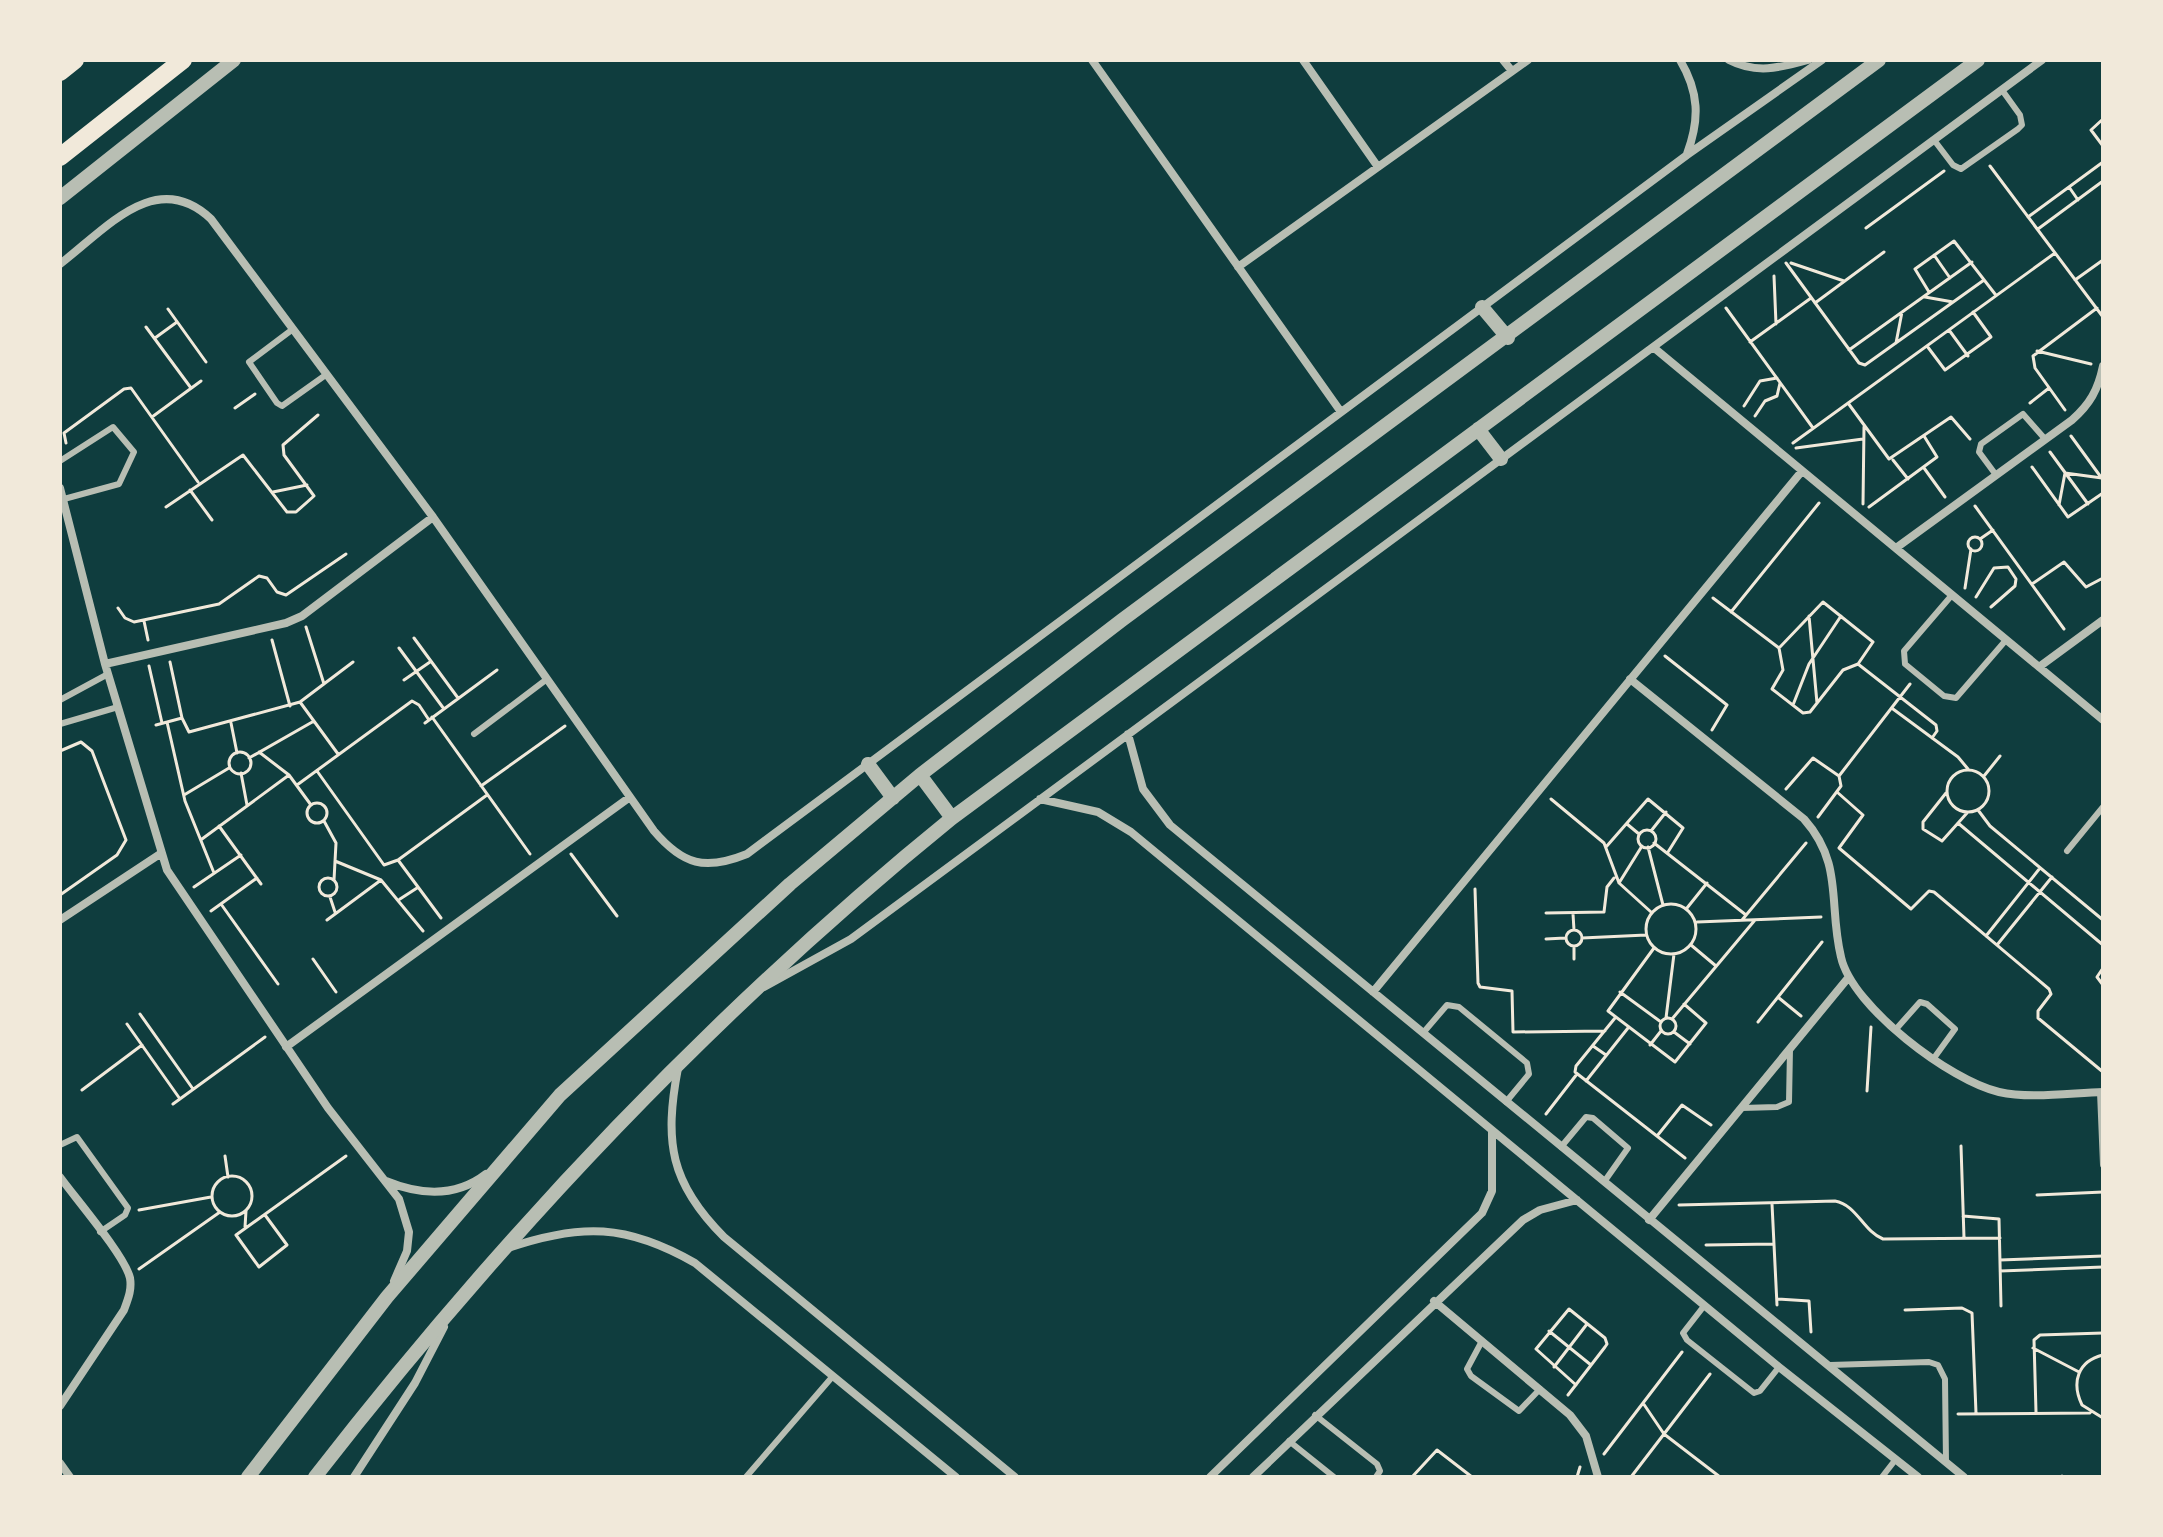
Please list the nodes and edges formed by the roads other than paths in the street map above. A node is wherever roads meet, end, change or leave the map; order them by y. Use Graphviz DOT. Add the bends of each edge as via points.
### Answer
graph roads {
  1 [pos="75,60"];
  2 [pos="183,60"];
  3 [pos="234,60"];
  4 [pos="1092,60"];
  5 [pos="1303,60"];
  6 [pos="1503,60"];
  7 [pos="1528,60"];
  8 [pos="1680,60"];
  9 [pos="1729,60"];
  10 [pos="1808,60"];
  11 [pos="1822,60"];
  12 [pos="1879,60"];
  13 [pos="1978,60"];
  14 [pos="2042,60"];
  15 [pos="1512,71"];
  16 [pos="60,72"];
  17 [pos="2002,90"];
  18 [pos="1934,140"];
  19 [pos="1687,155"];
  20 [pos="60,157"];
  21 [pos="1378,167"];
  22 [pos="60,198"];
  23 [pos="60,264"];
  24 [pos="1238,267"];
  25 [pos="1482,307"];
  26 [pos="293,329"];
  27 [pos="1508,338"];
  28 [pos="1653,347"];
  29 [pos="2103,367"];
  30 [pos="327,374"];
  31 [pos="1341,412"];
  32 [pos="1478,429"];
  33 [pos="2044,440"];
  34 [pos="1501,459"];
  35 [pos="60,461"];
  36 [pos="1802,471"];
  37 [pos="1996,475"];
  38 [pos="60,488"];
  39 [pos="64,499"];
  40 [pos="433,517"];
  41 [pos="1896,548"];
  42 [pos="1952,595"];
  43 [pos="2103,620"];
  44 [pos="2006,640"];
  45 [pos="105,664"];
  46 [pos="2039,667"];
  47 [pos="108,674"];
  48 [pos="547,679"];
  49 [pos="1630,679"];
  50 [pos="60,700"];
  51 [pos="118,707"];
  52 [pos="2103,720"];
  53 [pos="60,724"];
  54 [pos="474,734"];
  55 [pos="1128,734"];
  56 [pos="868,764"];
  57 [pos="920,775"];
  58 [pos="630,797"];
  59 [pos="893,798"];
  60 [pos="1040,799"];
  61 [pos="2103,807"];
  62 [pos="952,818"];
  63 [pos="2067,851"];
  64 [pos="160,854"];
  65 [pos="60,920"];
  66 [pos="1848,978"];
  67 [pos="1373,992"];
  68 [pos="746,996"];
  69 [pos="1897,1028"];
  70 [pos="1423,1033"];
  71 [pos="286,1047"];
  72 [pos="1790,1049"];
  73 [pos="1934,1058"];
  74 [pos="680,1060"];
  75 [pos="2102,1092"];
  76 [pos="1506,1102"];
  77 [pos="1742,1108"];
  78 [pos="1492,1131"];
  79 [pos="60,1145"];
  80 [pos="1561,1147"];
  81 [pos="2103,1165"];
  82 [pos="496,1166"];
  83 [pos="60,1177"];
  84 [pos="385,1180"];
  85 [pos="1604,1182"];
  86 [pos="1577,1200"];
  87 [pos="1649,1220"];
  88 [pos="100,1232"];
  89 [pos="504,1249"];
  90 [pos="387,1297"];
  91 [pos="1434,1301"];
  92 [pos="1704,1306"];
  93 [pos="452,1309"];
  94 [pos="1482,1341"];
  95 [pos="1828,1365"];
  96 [pos="1779,1367"];
  97 [pos="833,1376"];
  98 [pos="1540,1389"];
  99 [pos="60,1406"];
  100 [pos="1315,1415"];
  101 [pos="1289,1441"];
  102 [pos="1896,1459"];
  103 [pos="1946,1462"];
  104 [pos="60,1463"];
  105 [pos="1915,1476"];
  106 [pos="70,1477"];
  107 [pos="248,1477"];
  108 [pos="315,1477"];
  109 [pos="354,1477"];
  110 [pos="746,1477"];
  111 [pos="956,1477"];
  112 [pos="1015,1477"];
  113 [pos="1210,1477"];
  114 [pos="1253,1477"];
  115 [pos="1334,1477"];
  116 [pos="1376,1477"];
  117 [pos="1598,1477"];
  118 [pos="1882,1477"];
  119 [pos="1964,1477"];
  1 -- 16 [label="main road"];
  2 -- 20 [label="main road"];
  3 -- 22 [label="street"];
  4 -- 24 [label="street"];
  5 -- 21 [label="street"];
  6 -- 15 [label="street"];
  7 -- 15 [label="street"];
  8 -- 19 [label="street" via="1698,105"];
  9 -- 10 [label="street" via="1764,70"];
  11 -- 19 [label="street"];
  12 -- 27 [label="street"];
  13 -- 32 [label="street"];
  14 -- 17 [label="street"];
  15 -- 21 [label="street"];
  17 -- 18 [label="street"];
  17 -- 18 [label="lane" via="2022,125 1982,155 1961,169"];
  18 -- 28 [label="street"];
  19 -- 25 [label="street"];
  21 -- 24 [label="street"];
  23 -- 26 [label="street" via="139,204 178,197 211,219"];
  24 -- 31 [label="street"];
  25 -- 27 [label="street"];
  25 -- 31 [label="street"];
  26 -- 30 [label="street"];
  26 -- 30 [label="lane" via="249,362 265,387 282,406"];
  27 -- 57 [label="street"];
  28 -- 34 [label="street"];
  28 -- 36 [label="street"];
  29 -- 33 [label="street" via="2093,397"];
  30 -- 40 [label="street"];
  31 -- 56 [label="street"];
  32 -- 34 [label="street"];
  32 -- 62 [label="street"];
  33 -- 37 [label="street"];
  33 -- 37 [label="lane" via="2026,414 1979,446"];
  34 -- 55 [label="street"];
  35 -- 39 [label="lane" via="113,427 135,457 119,484"];
  36 -- 41 [label="street"];
  36 -- 49 [label="street"];
  37 -- 41 [label="street"];
  38 -- 39 [label="street"];
  39 -- 45 [label="street"];
  40 -- 45 [label="street" via="302,616 269,629"];
  40 -- 48 [label="street"];
  41 -- 42 [label="street"];
  42 -- 44 [label="street"];
  42 -- 44 [label="lane" via="1902,656 1905,664 1944,696 1956,698"];
  43 -- 46 [label="street"];
  44 -- 46 [label="street"];
  45 -- 47 [label="street"];
  46 -- 52 [label="street"];
  47 -- 50 [label="lane"];
  47 -- 51 [label="street"];
  48 -- 54 [label="lane"];
  48 -- 58 [label="street"];
  49 -- 66 [label="street" via="1813,829 1832,866"];
  49 -- 67 [label="street"];
  51 -- 53 [label="lane"];
  51 -- 64 [label="street"];
  55 -- 60 [label="street"];
  55 -- 67 [label="street" via="1143,789 1170,825"];
  56 -- 58 [label="street" via="747,854 722,864 695,863 671,851"];
  56 -- 59 [label="street"];
  57 -- 59 [label="street"];
  57 -- 62 [label="street"];
  58 -- 71 [label="street"];
  59 -- 82 [label="street" via="616,1040"];
  60 -- 68 [label="street" via="851,939"];
  60 -- 78 [label="street" via="1080,806 1131,832"];
  61 -- 63 [label="lane"];
  62 -- 68 [label="street"];
  64 -- 65 [label="street"];
  64 -- 71 [label="street" via="182,896"];
  66 -- 69 [label="street"];
  66 -- 72 [label="street"];
  67 -- 70 [label="street"];
  68 -- 74 [label="street"];
  69 -- 73 [label="street"];
  69 -- 73 [label="lane" via="1920,1002 1927,1004 1955,1029"];
  70 -- 76 [label="street"];
  70 -- 76 [label="lane" via="1453,1004 1489,1032 1529,1068"];
  71 -- 84 [label="street"];
  72 -- 77 [label="street"];
  72 -- 77 [label="lane" via="1789,1102"];
  73 -- 75 [label="street" via="1954,1074 2003,1093"];
  74 -- 89 [label="street"];
  74 -- 112 [label="street" via="670,1144 680,1179 698,1211"];
  75 -- 81 [label="lane"];
  76 -- 80 [label="street"];
  77 -- 87 [label="street"];
  78 -- 86 [label="street"];
  78 -- 113 [label="street" via="1492,1191 1482,1213"];
  79 -- 88 [label="lane" via="77,1137 128,1212"];
  80 -- 85 [label="street"];
  80 -- 85 [label="lane" via="1586,1117 1593,1118 1629,1151"];
  82 -- 84 [label="street" via="456,1190 409,1190"];
  82 -- 90 [label="street"];
  83 -- 88 [label="street"];
  84 -- 90 [label="street" via="407,1214 409,1232 407,1251"];
  85 -- 87 [label="street"];
  86 -- 91 [label="street" via="1523,1220"];
  86 -- 92 [label="street"];
  87 -- 95 [label="street"];
  88 -- 99 [label="street" via="130,1276 131,1294"];
  89 -- 93 [label="street"];
  89 -- 97 [label="street" via="588,1229 662,1244 695,1263"];
  90 -- 107 [label="street"];
  91 -- 94 [label="street"];
  91 -- 100 [label="street"];
  92 -- 96 [label="street"];
  92 -- 96 [label="lane" via="1683,1333 1717,1365 1754,1393"];
  93 -- 108 [label="street"];
  93 -- 109 [label="street" via="415,1383"];
  94 -- 98 [label="street"];
  94 -- 98 [label="lane" via="1467,1369 1471,1376 1519,1411"];
  95 -- 103 [label="street"];
  95 -- 103 [label="lane" via="1938,1365 1945,1379"];
  96 -- 102 [label="street"];
  97 -- 110 [label="lane"];
  97 -- 111 [label="street"];
  98 -- 117 [label="street" via="1586,1436"];
  100 -- 101 [label="street"];
  100 -- 116 [label="lane" via="1377,1464"];
  101 -- 114 [label="street"];
  101 -- 115 [label="lane"];
  102 -- 105 [label="street"];
  102 -- 118 [label="lane"];
  103 -- 119 [label="street"];
  104 -- 106 [label="street"];
}
